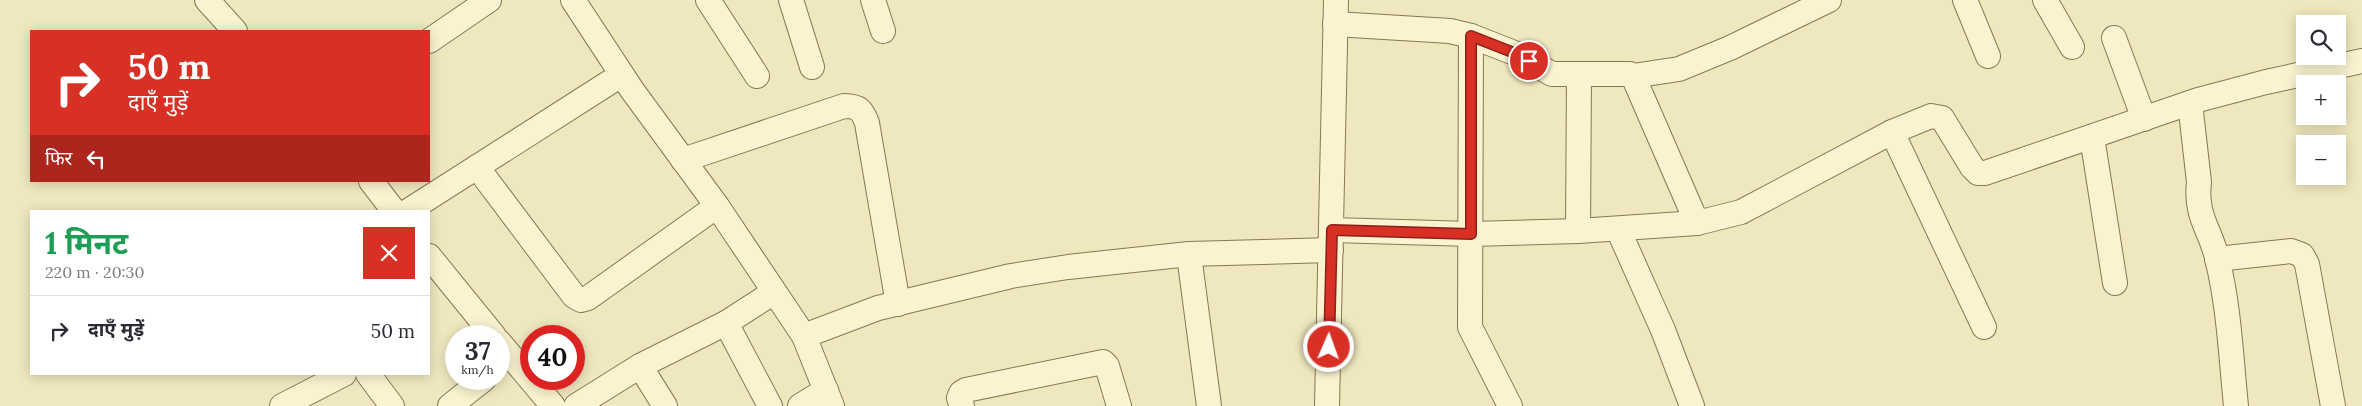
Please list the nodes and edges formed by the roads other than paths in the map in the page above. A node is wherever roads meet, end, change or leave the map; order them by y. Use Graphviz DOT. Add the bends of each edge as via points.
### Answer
graph roads {
  1 [pos="207,0"];
  2 [pos="489,0"];
  3 [pos="573,0"];
  4 [pos="708,0"];
  5 [pos="791,0"];
  6 [pos="873,0"];
  7 [pos="1336,0"];
  8 [pos="1829,0"];
  9 [pos="1965,0"];
  10 [pos="2045,0"];
  11 [pos="1336,24"];
  12 [pos="234,30"];
  13 [pos="883,31"];
  14 [pos="1471,36"];
  15 [pos="2114,38"];
  16 [pos="430,40"];
  17 [pos="2072,47"];
  18 [pos="1988,56"];
  19 [pos="2362,61"];
  20 [pos="812,67"];
  21 [pos="1579,74"];
  22 [pos="621,75"];
  23 [pos="757,76"];
  24 [pos="1633,76"];
  25 [pos="2190,103"];
  26 [pos="2144,119"];
  27 [pos="1892,132"];
  28 [pos="2092,137"];
  29 [pos="682,160"];
  30 [pos="477,167"];
  31 [pos="372,182"];
  32 [pos="717,206"];
  33 [pos="393,210"];
  34 [pos="410,210"];
  35 [pos="1697,223"];
  36 [pos="1618,229"];
  37 [pos="1578,232"];
  38 [pos="1471,234"];
  39 [pos="1332,240"];
  40 [pos="1189,254"];
  41 [pos="430,257"];
  42 [pos="2217,259"];
  43 [pos="2115,284"];
  44 [pos="774,292"];
  45 [pos="898,304"];
  46 [pos="726,323"];
  47 [pos="485,325"];
  48 [pos="1984,326"];
  49 [pos="804,336"];
  50 [pos="510,362"];
  51 [pos="640,366"];
  52 [pos="343,375"];
  53 [pos="369,375"];
  54 [pos="470,390"];
  55 [pos="829,398"];
  56 [pos="314,399"];
  57 [pos="389,405"];
  58 [pos="282,406"];
  59 [pos="450,406"];
  60 [pos="553,406"];
  61 [pos="576,406"];
  62 [pos="665,406"];
  63 [pos="770,406"];
  64 [pos="800,406"];
  65 [pos="962,406"];
  66 [pos="1119,406"];
  67 [pos="1209,406"];
  68 [pos="1327,406"];
  69 [pos="1510,406"];
  70 [pos="1692,406"];
  71 [pos="2236,406"];
  72 [pos="2333,406"];
  1 -- 12 [label="street"];
  2 -- 16 [label="street"];
  3 -- 22 [label="street"];
  4 -- 23 [label="street"];
  5 -- 20 [label="street"];
  6 -- 13 [label="street"];
  7 -- 11 [label="street"];
  8 -- 24 [label="street" via="1679,69"];
  9 -- 18 [label="street"];
  10 -- 17 [label="street"];
  11 -- 14 [label="street" via="1450,31"];
  11 -- 39 [label="street"];
  14 -- 21 [label="street" via="1517,54 1549,74"];
  14 -- 38 [label="street"];
  15 -- 26 [label="street"];
  19 -- 25 [label="street"];
  21 -- 24 [label="street" via="1627,73"];
  21 -- 37 [label="street"];
  22 -- 29 [label="street"];
  22 -- 30 [label="street"];
  24 -- 35 [label="street"];
  25 -- 26 [label="street"];
  25 -- 42 [label="street" via="2200,217"];
  26 -- 28 [label="street"];
  27 -- 28 [label="street" via="1931,116 1942,118 1972,167 1981,174"];
  27 -- 35 [label="street" via="1741,212"];
  27 -- 48 [label="street"];
  28 -- 43 [label="street"];
  29 -- 32 [label="street"];
  29 -- 45 [label="street" via="844,106 862,110 867,123"];
  30 -- 32 [label="street" via="574,296 581,300"];
  30 -- 34 [label="street"];
  31 -- 33 [label="street"];
  32 -- 44 [label="street"];
  35 -- 36 [label="street"];
  36 -- 37 [label="street"];
  36 -- 70 [label="street" via="1663,330"];
  37 -- 38 [label="street"];
  38 -- 39 [label="street"];
  38 -- 69 [label="street" via="1470,327"];
  39 -- 40 [label="street"];
  39 -- 68 [label="street"];
  40 -- 45 [label="street" via="1011,276"];
  40 -- 67 [label="street"];
  41 -- 47 [label="street"];
  42 -- 71 [label="street"];
  42 -- 72 [label="street" via="2291,251 2302,255 2307,264"];
  44 -- 46 [label="street"];
  44 -- 49 [label="street"];
  45 -- 49 [label="street" via="878,308"];
  46 -- 51 [label="street"];
  46 -- 63 [label="street"];
  49 -- 55 [label="street"];
  50 -- 60 [label="street"];
  51 -- 61 [label="street"];
  51 -- 62 [label="street"];
  52 -- 56 [label="street"];
  53 -- 57 [label="street"];
  54 -- 59 [label="street"];
  55 -- 64 [label="street"];
  56 -- 58 [label="street"];
  65 -- 66 [label="street" via="959,398 966,390 1102,362 1107,366"];
}
